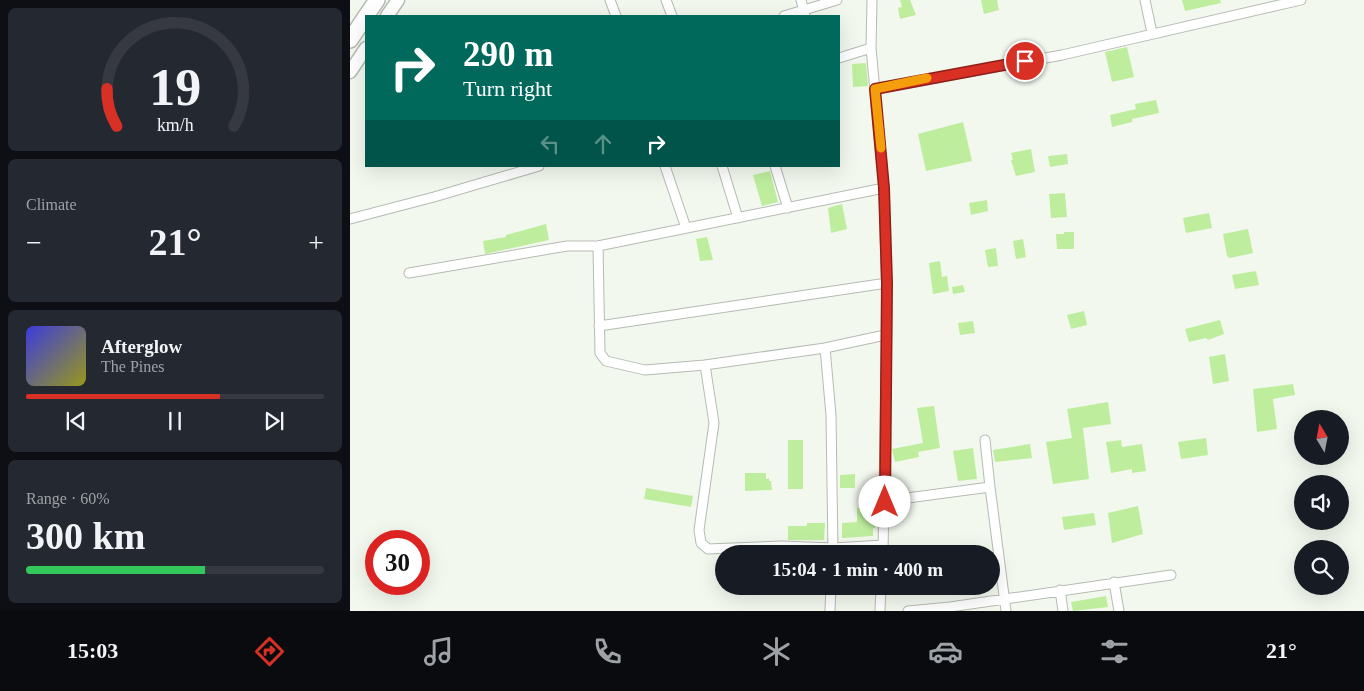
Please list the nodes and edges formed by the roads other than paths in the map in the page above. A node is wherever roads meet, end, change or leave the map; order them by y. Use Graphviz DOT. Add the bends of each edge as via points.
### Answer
graph roads {
  1 [pos="377,0"];
  2 [pos="398,0"];
  3 [pos="610,0"];
  4 [pos="666,0"];
  5 [pos="801,0"];
  6 [pos="837,0"];
  7 [pos="872,0"];
  8 [pos="1145,0"];
  9 [pos="1301,0"];
  10 [pos="804,13"];
  11 [pos="367,15"];
  12 [pos="389,15"];
  13 [pos="616,15"];
  14 [pos="672,15"];
  15 [pos="791,15"];
  16 [pos="365,18"];
  17 [pos="1152,32"];
  18 [pos="350,40"];
  19 [pos="871,48"];
  20 [pos="365,50"];
  21 [pos="840,58"];
  22 [pos="350,72"];
  23 [pos="875,89"];
  24 [pos="536,167"];
  25 [pos="665,167"];
  26 [pos="722,167"];
  27 [pos="776,167"];
  28 [pos="884,188"];
  29 [pos="788,208"];
  30 [pos="738,218"];
  31 [pos="350,219"];
  32 [pos="686,228"];
  33 [pos="598,246"];
  34 [pos="409,273"];
  35 [pos="887,283"];
  36 [pos="600,326"];
  37 [pos="885,335"];
  38 [pos="825,348"];
  39 [pos="704,365"];
  40 [pos="985,440"];
  41 [pos="990,487"];
  42 [pos="885,502"];
  43 [pos="833,545"];
  44 [pos="883,545"];
  45 [pos="715,549"];
  46 [pos="1171,575"];
  47 [pos="1114,582"];
  48 [pos="1060,590"];
  49 [pos="831,595"];
  50 [pos="881,595"];
  51 [pos="1004,600"];
  52 [pos="951,609"];
  53 [pos="830,611"];
  54 [pos="880,611"];
  55 [pos="908,611"];
  56 [pos="1006,611"];
  57 [pos="1063,611"];
  58 [pos="1119,611"];
  1 -- 11 [label="highway"];
  2 -- 12 [label="street"];
  3 -- 13 [label="street"];
  4 -- 14 [label="street"];
  5 -- 10 [label="street"];
  6 -- 10 [label="street"];
  7 -- 19 [label="street"];
  8 -- 17 [label="street"];
  9 -- 17 [label="street"];
  10 -- 15 [label="street"];
  16 -- 18 [label="highway"];
  17 -- 23 [label="street" via="1062,55"];
  19 -- 21 [label="street"];
  19 -- 23 [label="street"];
  20 -- 22 [label="street"];
  23 -- 28 [label="street"];
  24 -- 31 [label="street"];
  25 -- 32 [label="street"];
  26 -- 30 [label="street"];
  27 -- 29 [label="street"];
  28 -- 29 [label="street"];
  28 -- 35 [label="street"];
  29 -- 30 [label="street"];
  30 -- 32 [label="street"];
  32 -- 33 [label="street"];
  33 -- 34 [label="street" via="567,246"];
  33 -- 36 [label="street"];
  35 -- 36 [label="street"];
  35 -- 37 [label="street"];
  36 -- 39 [label="street" via="600,353 606,361 645,370"];
  37 -- 38 [label="street"];
  37 -- 42 [label="street"];
  38 -- 39 [label="street"];
  38 -- 43 [label="street" via="831,415"];
  39 -- 45 [label="street" via="714,423 699,530 701,543 708,549"];
  40 -- 41 [label="street"];
  41 -- 42 [label="street"];
  41 -- 51 [label="street"];
  42 -- 44 [label="street"];
  46 -- 47 [label="street"];
  47 -- 48 [label="street"];
  47 -- 58 [label="street"];
  48 -- 51 [label="street"];
  48 -- 57 [label="street"];
  49 -- 53 [label="street"];
  50 -- 54 [label="street"];
  51 -- 52 [label="street"];
  51 -- 56 [label="street"];
  52 -- 55 [label="street"];
}
